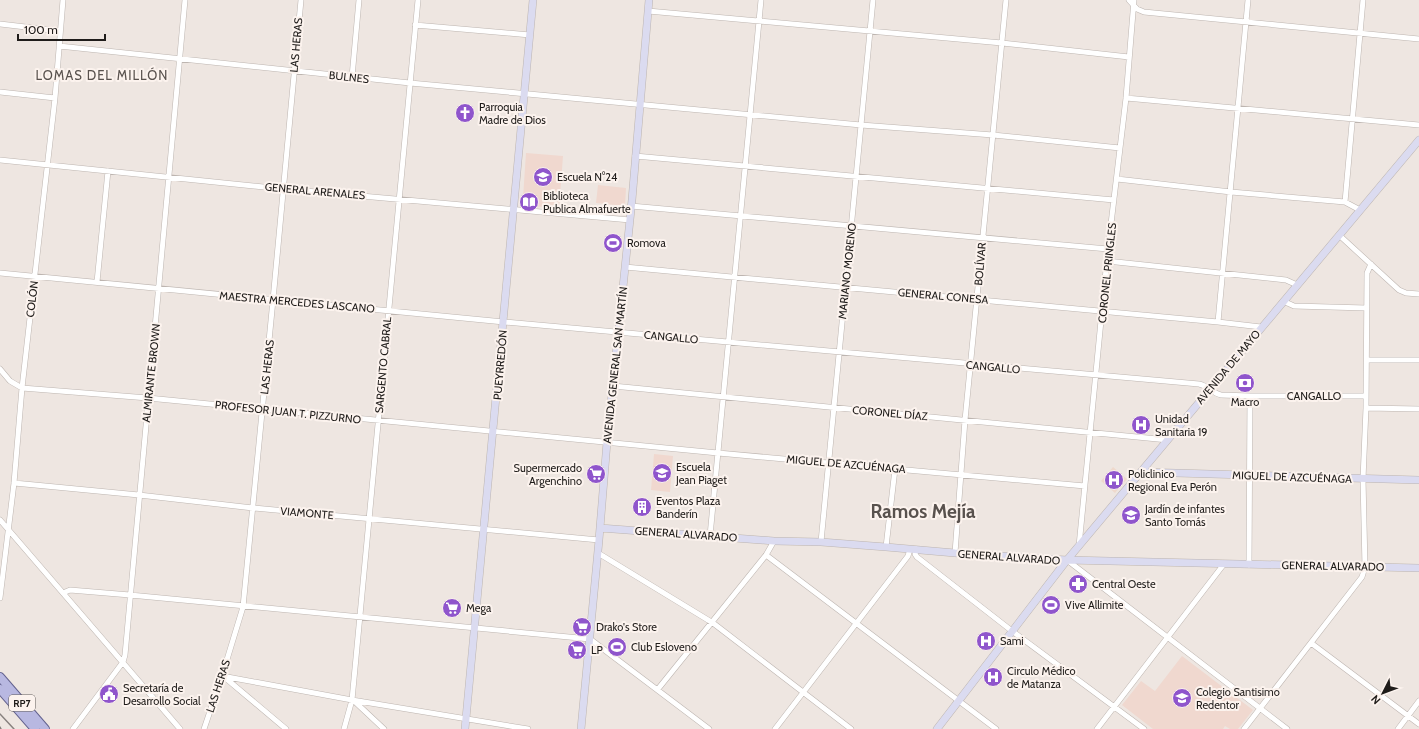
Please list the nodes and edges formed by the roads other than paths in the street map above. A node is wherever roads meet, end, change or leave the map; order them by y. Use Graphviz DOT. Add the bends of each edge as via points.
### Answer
graph roads {
  1 [pos="63,0"];
  2 [pos="185,0"];
  3 [pos="301,0"];
  4 [pos="359,0"];
  5 [pos="418,0"];
  6 [pos="534,0"];
  7 [pos="649,0"];
  8 [pos="761,0"];
  9 [pos="873,0"];
  10 [pos="1006,0"];
  11 [pos="1248,0"];
  12 [pos="1364,0"];
  13 [pos="1132,1"];
  14 [pos="648,11"];
  15 [pos="759,22"];
  16 [pos="1246,22"];
  17 [pos="0,24"];
  18 [pos="415,25"];
  19 [pos="60,31"];
  20 [pos="870,31"];
  21 [pos="1361,33"];
  22 [pos="530,34"];
  23 [pos="1419,39"];
  24 [pos="1002,43"];
  25 [pos="59,46"];
  26 [pos="1129,57"];
  27 [pos="179,59"];
  28 [pos="294,72"];
  29 [pos="352,77"];
  30 [pos="410,83"];
  31 [pos="0,92"];
  32 [pos="525,93"];
  33 [pos="55,98"];
  34 [pos="1126,98"];
  35 [pos="639,104"];
  36 [pos="1239,109"];
  37 [pos="750,114"];
  38 [pos="1352,118"];
  39 [pos="861,125"];
  40 [pos="1419,125"];
  41 [pos="993,135"];
  42 [pos="1419,140"];
  43 [pos="1120,148"];
  44 [pos="635,156"];
  45 [pos="0,160"];
  46 [pos="47,164"];
  47 [pos="746,166"];
  48 [pos="108,171"];
  49 [pos="168,177"];
  50 [pos="856,177"];
  51 [pos="1117,179"];
  52 [pos="986,188"];
  53 [pos="284,189"];
  54 [pos="1231,192"];
  55 [pos="400,199"];
  56 [pos="1114,200"];
  57 [pos="1345,202"];
  58 [pos="631,206"];
  59 [pos="514,209"];
  60 [pos="1360,210"];
  61 [pos="741,216"];
  62 [pos="630,220"];
  63 [pos="852,226"];
  64 [pos="1339,235"];
  65 [pos="983,237"];
  66 [pos="1108,249"];
  67 [pos="1107,262"];
  68 [pos="1371,264"];
  69 [pos="625,267"];
  70 [pos="0,272"];
  71 [pos="1222,272"];
  72 [pos="35,276"];
  73 [pos="734,278"];
  74 [pos="97,282"];
  75 [pos="1297,285"];
  76 [pos="846,287"];
  77 [pos="159,289"];
  78 [pos="1419,294"];
  79 [pos="977,299"];
  80 [pos="274,300"];
  81 [pos="1283,301"];
  82 [pos="1366,308"];
  83 [pos="388,310"];
  84 [pos="1102,311"];
  85 [pos="504,322"];
  86 [pos="1218,322"];
  87 [pos="1261,327"];
  88 [pos="618,332"];
  89 [pos="729,342"];
  90 [pos="840,353"];
  91 [pos="1367,360"];
  92 [pos="1419,360"];
  93 [pos="971,365"];
  94 [pos="0,369"];
  95 [pos="1097,376"];
  96 [pos="613,386"];
  97 [pos="22,388"];
  98 [pos="1210,389"];
  99 [pos="1250,396"];
  100 [pos="1366,396"];
  101 [pos="148,398"];
  102 [pos="724,398"];
  103 [pos="833,408"];
  104 [pos="1366,408"];
  105 [pos="1419,409"];
  106 [pos="262,410"];
  107 [pos="378,420"];
  108 [pos="965,420"];
  109 [pos="494,431"];
  110 [pos="1091,432"];
  111 [pos="1168,440"];
  112 [pos="607,442"];
  113 [pos="718,454"];
  114 [pos="828,462"];
  115 [pos="895,469"];
  116 [pos="1141,472"];
  117 [pos="1249,474"];
  118 [pos="961,475"];
  119 [pos="1364,479"];
  120 [pos="1419,480"];
  121 [pos="14,483"];
  122 [pos="1085,486"];
  123 [pos="139,495"];
  124 [pos="252,508"];
  125 [pos="368,518"];
  126 [pos="0,520"];
  127 [pos="600,528"];
  128 [pos="8,529"];
  129 [pos="484,529"];
  130 [pos="710,536"];
  131 [pos="599,540"];
  132 [pos="774,541"];
  133 [pos="821,542"];
  134 [pos="1079,546"];
  135 [pos="886,547"];
  136 [pos="913,549"];
  137 [pos="598,553"];
  138 [pos="955,553"];
  139 [pos="766,555"];
  140 [pos="1067,560"];
  141 [pos="1224,564"];
  142 [pos="1249,565"];
  143 [pos="1365,567"];
  144 [pos="1419,568"];
  145 [pos="63,593"];
  146 [pos="130,595"];
  147 [pos="0,598"];
  148 [pos="243,607"];
  149 [pos="360,617"];
  150 [pos="713,623"];
  151 [pos="856,623"];
  152 [pos="475,628"];
  153 [pos="1012,631"];
  154 [pos="1167,638"];
  155 [pos="590,639"];
  156 [pos="1311,643"];
  157 [pos="123,662"];
  158 [pos="222,676"];
  159 [pos="0,677"];
  160 [pos="0,689"];
  161 [pos="658,689"];
  162 [pos="804,692"];
  163 [pos="352,700"];
  164 [pos="959,701"];
  165 [pos="1419,701"];
  166 [pos="1114,707"];
  167 [pos="1260,708"];
  168 [pos="1408,716"];
  169 [pos="466,719"];
  170 [pos="1419,724"];
  171 [pos="35,729"];
  172 [pos="45,729"];
  173 [pos="73,729"];
  174 [pos="180,729"];
  175 [pos="204,729"];
  176 [pos="286,729"];
  177 [pos="344,729"];
  178 [pos="384,729"];
  179 [pos="465,729"];
  180 [pos="528,729"];
  181 [pos="581,729"];
  182 [pos="709,729"];
  183 [pos="775,729"];
  184 [pos="852,729"];
  185 [pos="937,729"];
  186 [pos="996,729"];
  187 [pos="1097,729"];
  188 [pos="1144,729"];
  189 [pos="1244,729"];
  190 [pos="1287,729"];
  191 [pos="1398,729"];
  1 -- 19 [label="street, COLÓN"];
  2 -- 27 [label="street, ALMIRANTE BROWN"];
  3 -- 28 [label="street, LAS HERAS"];
  4 -- 29 [label="street"];
  5 -- 18 [label="street, SARGENTO CABRAL"];
  6 -- 22 [label="street, PUEYRREDÓN"];
  7 -- 14 [label="street, AVENIDA GENERAL SAN MARTÍN"];
  8 -- 15 [label="street"];
  9 -- 20 [label="street, MARIANO MORENO"];
  10 -- 24 [label="street, BOLÍVAR"];
  11 -- 16 [label="street"];
  12 -- 21 [label="street"];
  13 -- 16 [label="street" via="1137,9 1144,12"];
  13 -- 26 [label="street, CORONEL PRINGLES"];
  14 -- 15 [label="street"];
  14 -- 35 [label="street, AVENIDA GENERAL SAN MARTÍN"];
  15 -- 20 [label="street"];
  15 -- 37 [label="street"];
  16 -- 21 [label="street"];
  16 -- 36 [label="street"];
  17 -- 19 [label="street"];
  18 -- 22 [label="street"];
  18 -- 30 [label="street, SARGENTO CABRAL"];
  19 -- 25 [label="street, COLÓN"];
  20 -- 24 [label="street"];
  20 -- 39 [label="street, MARIANO MORENO"];
  21 -- 23 [label="street"];
  21 -- 38 [label="street"];
  22 -- 32 [label="street, PUEYRREDÓN"];
  24 -- 26 [label="street"];
  24 -- 41 [label="street, BOLÍVAR"];
  25 -- 27 [label="street, BULNES"];
  25 -- 33 [label="street, COLÓN"];
  26 -- 34 [label="street, CORONEL PRINGLES"];
  27 -- 28 [label="street, BULNES"];
  27 -- 49 [label="street, ALMIRANTE BROWN"];
  28 -- 29 [label="street, BULNES"];
  28 -- 53 [label="street, LAS HERAS"];
  29 -- 30 [label="street, BULNES"];
  30 -- 32 [label="street, BULNES"];
  30 -- 55 [label="street, SARGENTO CABRAL"];
  31 -- 33 [label="street"];
  32 -- 35 [label="street, BULNES"];
  32 -- 59 [label="street, PUEYRREDÓN"];
  33 -- 46 [label="street, COLÓN"];
  34 -- 36 [label="street"];
  34 -- 43 [label="street, CORONEL PRINGLES"];
  35 -- 37 [label="street, BULNES"];
  35 -- 44 [label="street, AVENIDA GENERAL SAN MARTÍN"];
  36 -- 38 [label="street"];
  36 -- 54 [label="street"];
  37 -- 39 [label="street, BULNES"];
  37 -- 47 [label="street"];
  38 -- 40 [label="street"];
  38 -- 57 [label="street"];
  39 -- 41 [label="street, BULNES"];
  39 -- 50 [label="street, MARIANO MORENO"];
  41 -- 43 [label="street, BULNES"];
  41 -- 52 [label="street, BOLÍVAR"];
  42 -- 60 [label="street, AVENIDA DE MAYO"];
  43 -- 51 [label="street, CORONEL PRINGLES"];
  44 -- 47 [label="street"];
  44 -- 58 [label="street, AVENIDA GENERAL SAN MARTÍN"];
  45 -- 46 [label="street, GENERAL ARENALES"];
  46 -- 48 [label="street, GENERAL ARENALES"];
  46 -- 72 [label="street, COLÓN"];
  47 -- 50 [label="street"];
  47 -- 61 [label="street"];
  48 -- 49 [label="street, GENERAL ARENALES"];
  48 -- 74 [label="street"];
  49 -- 53 [label="street, GENERAL ARENALES"];
  49 -- 77 [label="street, ALMIRANTE BROWN"];
  50 -- 52 [label="street"];
  50 -- 63 [label="street, MARIANO MORENO"];
  51 -- 54 [label="street"];
  51 -- 56 [label="street, CORONEL PRINGLES"];
  52 -- 56 [label="street"];
  52 -- 65 [label="street, BOLÍVAR"];
  53 -- 55 [label="street, GENERAL ARENALES"];
  53 -- 80 [label="street, LAS HERAS"];
  54 -- 57 [label="street"];
  54 -- 71 [label="street"];
  55 -- 59 [label="street, GENERAL ARENALES"];
  55 -- 83 [label="street, SARGENTO CABRAL"];
  56 -- 66 [label="street, CORONEL PRINGLES"];
  57 -- 60 [label="street"];
  58 -- 61 [label="street"];
  58 -- 62 [label="street, AVENIDA GENERAL SAN MARTÍN"];
  59 -- 62 [label="street, GENERAL ARENALES"];
  59 -- 85 [label="street, PUEYRREDÓN"];
  60 -- 64 [label="street, AVENIDA DE MAYO"];
  61 -- 63 [label="street"];
  61 -- 73 [label="street"];
  62 -- 69 [label="street, AVENIDA GENERAL SAN MARTÍN"];
  63 -- 65 [label="street"];
  63 -- 76 [label="street, MARIANO MORENO"];
  64 -- 68 [label="street"];
  64 -- 75 [label="street, AVENIDA DE MAYO"];
  65 -- 66 [label="street"];
  65 -- 79 [label="street, BOLÍVAR"];
  66 -- 67 [label="street, CORONEL PRINGLES"];
  67 -- 71 [label="street"];
  67 -- 84 [label="street, CORONEL PRINGLES"];
  68 -- 78 [label="street" via="1399,290"];
  68 -- 82 [label="street" via="1367,273"];
  69 -- 73 [label="street, GENERAL CONESA"];
  69 -- 88 [label="street, AVENIDA GENERAL SAN MARTÍN"];
  70 -- 72 [label="street, MAESTRA MERCEDES LASCANO"];
  71 -- 75 [label="street" via="1286,280"];
  71 -- 86 [label="street"];
  72 -- 74 [label="street, MAESTRA MERCEDES LASCANO"];
  72 -- 97 [label="street, COLÓN"];
  73 -- 76 [label="street, GENERAL CONESA"];
  73 -- 89 [label="street"];
  74 -- 77 [label="street, MAESTRA MERCEDES LASCANO"];
  75 -- 81 [label="street, AVENIDA DE MAYO"];
  76 -- 79 [label="street, GENERAL CONESA"];
  76 -- 90 [label="street, MARIANO MORENO"];
  77 -- 80 [label="street, MAESTRA MERCEDES LASCANO"];
  77 -- 101 [label="street, ALMIRANTE BROWN"];
  79 -- 84 [label="street, GENERAL CONESA"];
  79 -- 93 [label="street, BOLÍVAR"];
  80 -- 83 [label="street, MAESTRA MERCEDES LASCANO"];
  80 -- 106 [label="street, LAS HERAS"];
  81 -- 82 [label="street" via="1294,306"];
  81 -- 87 [label="street, AVENIDA DE MAYO"];
  82 -- 91 [label="street"];
  83 -- 85 [label="street, MAESTRA MERCEDES LASCANO"];
  83 -- 107 [label="street, SARGENTO CABRAL"];
  84 -- 86 [label="street, GENERAL CONESA"];
  84 -- 95 [label="street, CORONEL PRINGLES"];
  85 -- 88 [label="street, MAESTRA MERCEDES LASCANO"];
  85 -- 109 [label="street, PUEYRREDÓN"];
  86 -- 87 [label="street, GENERAL CONESA"];
  87 -- 98 [label="street, AVENIDA DE MAYO"];
  88 -- 89 [label="street, CANGALLO"];
  88 -- 96 [label="street, AVENIDA GENERAL SAN MARTÍN"];
  89 -- 90 [label="street, CANGALLO"];
  89 -- 102 [label="street"];
  90 -- 93 [label="street, CANGALLO"];
  90 -- 103 [label="street, MARIANO MORENO"];
  91 -- 92 [label="street"];
  91 -- 100 [label="street"];
  93 -- 95 [label="street, CANGALLO"];
  93 -- 108 [label="street, BOLÍVAR"];
  94 -- 97 [label="street"];
  95 -- 98 [label="street, CANGALLO" via="1199,384"];
  95 -- 110 [label="street, CORONEL PRINGLES"];
  96 -- 102 [label="street, CORONEL DÍAZ"];
  96 -- 112 [label="street, AVENIDA GENERAL SAN MARTÍN"];
  97 -- 101 [label="street, PROFESOR JUAN T. PIZZURNO"];
  97 -- 121 [label="street, COLÓN"];
  98 -- 99 [label="street, CANGALLO" via="1221,395"];
  98 -- 111 [label="street, AVENIDA DE MAYO"];
  99 -- 100 [label="street, CANGALLO"];
  99 -- 117 [label="street"];
  100 -- 104 [label="street"];
  101 -- 106 [label="street, PROFESOR JUAN T. PIZZURNO"];
  101 -- 123 [label="street, ALMIRANTE BROWN"];
  102 -- 103 [label="street, CORONEL DÍAZ"];
  102 -- 113 [label="street"];
  103 -- 108 [label="street, CORONEL DÍAZ"];
  103 -- 114 [label="street, MARIANO MORENO"];
  104 -- 105 [label="street"];
  104 -- 119 [label="street"];
  106 -- 107 [label="street, PROFESOR JUAN T. PIZZURNO"];
  106 -- 124 [label="street, LAS HERAS"];
  107 -- 109 [label="street, PROFESOR JUAN T. PIZZURNO"];
  107 -- 125 [label="street, SARGENTO CABRAL"];
  108 -- 110 [label="street, CORONEL DÍAZ"];
  108 -- 118 [label="street, BOLÍVAR"];
  109 -- 112 [label="street, PROFESOR JUAN T. PIZZURNO"];
  109 -- 129 [label="street, PUEYRREDÓN"];
  110 -- 111 [label="street, CORONEL DÍAZ"];
  110 -- 122 [label="street, CORONEL PRINGLES"];
  111 -- 116 [label="street, AVENIDA DE MAYO"];
  112 -- 113 [label="street, MIGUEL DE AZCUÉNAGA"];
  112 -- 127 [label="street, AVENIDA GENERAL SAN MARTÍN"];
  113 -- 114 [label="street, MIGUEL DE AZCUÉNAGA"];
  113 -- 130 [label="street"];
  114 -- 115 [label="street, MIGUEL DE AZCUÉNAGA"];
  114 -- 133 [label="street, MARIANO MORENO"];
  115 -- 118 [label="street, MIGUEL DE AZCUÉNAGA"];
  115 -- 135 [label="street"];
  116 -- 117 [label="street, MIGUEL DE AZCUÉNAGA"];
  116 -- 134 [label="street, AVENIDA DE MAYO"];
  117 -- 119 [label="street, MIGUEL DE AZCUÉNAGA"];
  117 -- 142 [label="street"];
  118 -- 122 [label="street, MIGUEL DE AZCUÉNAGA"];
  118 -- 138 [label="street, BOLÍVAR"];
  119 -- 120 [label="street, MIGUEL DE AZCUÉNAGA"];
  119 -- 143 [label="street"];
  121 -- 123 [label="street, VIAMONTE"];
  121 -- 128 [label="street, COLÓN"];
  122 -- 134 [label="street, CORONEL PRINGLES"];
  123 -- 124 [label="street, VIAMONTE"];
  123 -- 146 [label="street, ALMIRANTE BROWN"];
  124 -- 125 [label="street, VIAMONTE"];
  124 -- 148 [label="street, LAS HERAS"];
  125 -- 129 [label="street, VIAMONTE"];
  125 -- 149 [label="street, SARGENTO CABRAL"];
  126 -- 128 [label="street"];
  127 -- 130 [label="street, GENERAL ALVARADO"];
  127 -- 131 [label="street, AVENIDA GENERAL SAN MARTÍN"];
  128 -- 145 [label="street"];
  128 -- 147 [label="street, COLÓN"];
  129 -- 131 [label="street, VIAMONTE"];
  129 -- 152 [label="street, PUEYRREDÓN"];
  130 -- 132 [label="street, GENERAL ALVARADO"];
  131 -- 137 [label="street, AVENIDA GENERAL SAN MARTÍN"];
  132 -- 133 [label="street, GENERAL ALVARADO"];
  132 -- 139 [label="street"];
  133 -- 135 [label="street, GENERAL ALVARADO"];
  134 -- 140 [label="street, AVENIDA DE MAYO"];
  135 -- 136 [label="street, GENERAL ALVARADO"];
  136 -- 138 [label="street, GENERAL ALVARADO"];
  136 -- 151 [label="street"];
  136 -- 153 [label="street" via="917,557"];
  137 -- 150 [label="street"];
  137 -- 155 [label="street, AVENIDA GENERAL SAN MARTÍN"];
  138 -- 140 [label="street, GENERAL ALVARADO"];
  139 -- 150 [label="street"];
  139 -- 151 [label="street"];
  140 -- 141 [label="street, GENERAL ALVARADO"];
  140 -- 153 [label="street, AVENIDA DE MAYO"];
  140 -- 154 [label="street"];
  141 -- 142 [label="street, GENERAL ALVARADO"];
  141 -- 154 [label="street"];
  142 -- 143 [label="street, GENERAL ALVARADO"];
  143 -- 144 [label="street, GENERAL ALVARADO"];
  143 -- 156 [label="street" via="1362,577"];
  145 -- 146 [label="street" via="70,590"];
  145 -- 157 [label="street"];
  146 -- 148 [label="street"];
  146 -- 157 [label="street, ALMIRANTE BROWN"];
  148 -- 149 [label="street"];
  148 -- 158 [label="street, LAS HERAS"];
  149 -- 152 [label="street"];
  149 -- 163 [label="street, SARGENTO CABRAL"];
  150 -- 161 [label="street"];
  150 -- 162 [label="street"];
  151 -- 162 [label="street"];
  151 -- 164 [label="street"];
  152 -- 155 [label="street"];
  152 -- 169 [label="street, PUEYRREDÓN"];
  153 -- 164 [label="street, AVENIDA DE MAYO"];
  153 -- 166 [label="street"];
  154 -- 166 [label="street"];
  154 -- 167 [label="street"];
  155 -- 161 [label="street"];
  155 -- 181 [label="street, AVENIDA GENERAL SAN MARTÍN"];
  156 -- 167 [label="street"];
  156 -- 168 [label="street"];
  157 -- 173 [label="street"];
  157 -- 174 [label="street"];
  158 -- 163 [label="street"];
  158 -- 175 [label="street, LAS HERAS"];
  158 -- 176 [label="street"];
  159 -- 172 [label="main road, RP7"];
  160 -- 171 [label="main road, RP7"];
  161 -- 182 [label="street"];
  162 -- 183 [label="street"];
  162 -- 184 [label="street"];
  163 -- 169 [label="street"];
  163 -- 177 [label="street, SARGENTO CABRAL"];
  163 -- 178 [label="street"];
  164 -- 185 [label="street, AVENIDA DE MAYO"];
  164 -- 186 [label="street"];
  165 -- 168 [label="street"];
  166 -- 187 [label="street"];
  166 -- 188 [label="street"];
  167 -- 189 [label="street"];
  167 -- 190 [label="street"];
  168 -- 170 [label="street"];
  168 -- 191 [label="street"];
  169 -- 179 [label="street, PUEYRREDÓN"];
  169 -- 180 [label="street"];
}
